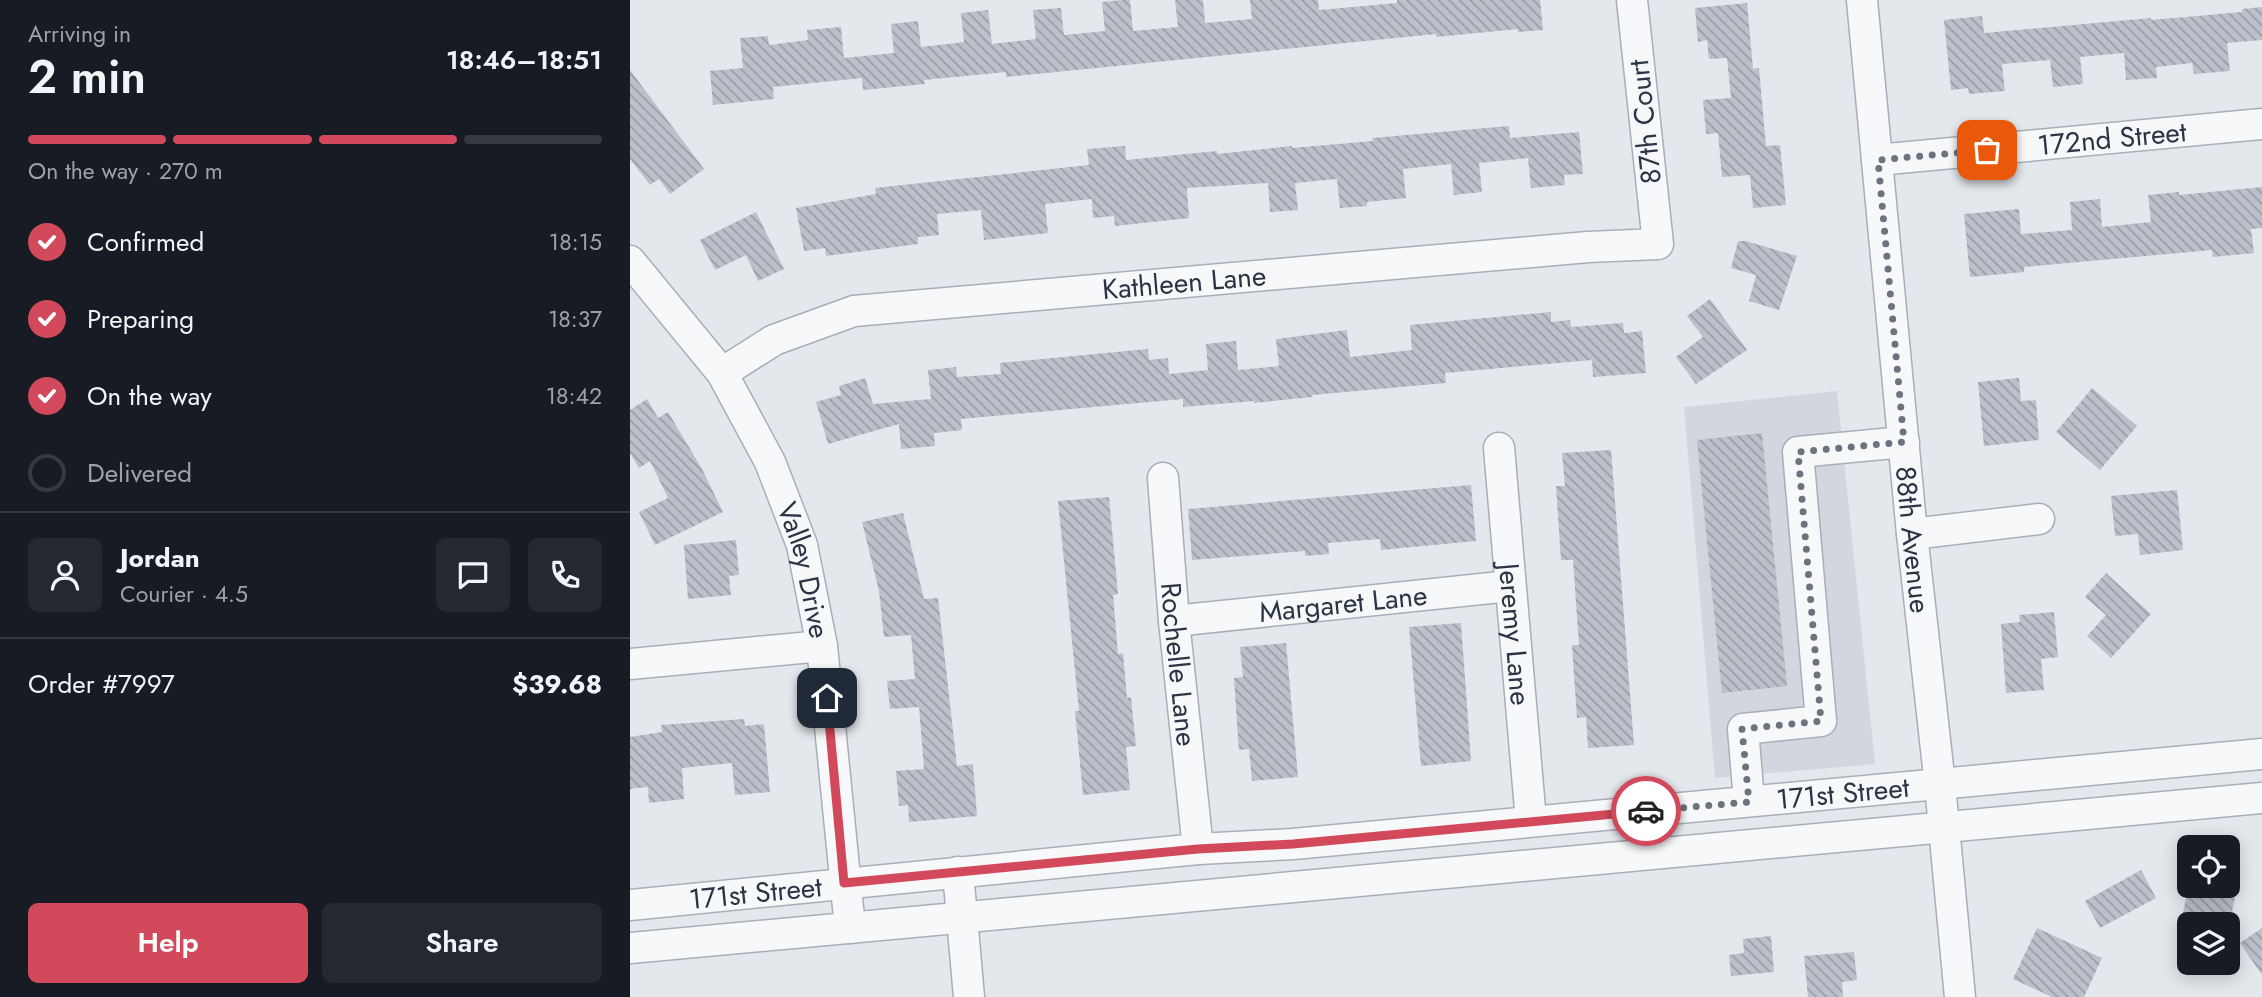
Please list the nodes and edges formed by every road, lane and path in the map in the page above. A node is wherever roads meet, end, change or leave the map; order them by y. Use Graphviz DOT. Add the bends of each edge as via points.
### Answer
graph roads {
  1 [pos="1632,0"];
  2 [pos="1862,0"];
  3 [pos="2262,124"];
  4 [pos="1878,160"];
  5 [pos="1658,244"];
  6 [pos="630,261"];
  7 [pos="639,292"];
  8 [pos="722,373"];
  9 [pos="1904,442"];
  10 [pos="1499,448"];
  11 [pos="1163,478"];
  12 [pos="2039,519"];
  13 [pos="1912,534"];
  14 [pos="1510,586"];
  15 [pos="1174,621"];
  16 [pos="822,646"];
  17 [pos="630,664"];
  18 [pos="2262,754"];
  19 [pos="1940,785"];
  20 [pos="2262,798"];
  21 [pos="1749,802"];
  22 [pos="1531,821"];
  23 [pos="1944,828"];
  24 [pos="1198,849"];
  25 [pos="958,872"];
  26 [pos="844,883"];
  27 [pos="630,905"];
  28 [pos="962,917"];
  29 [pos="850,928"];
  30 [pos="630,948"];
  31 [pos="968,997"];
  32 [pos="1960,997"];
  1 -- 5 [label="street, 87th Court"];
  2 -- 4 [label="street, 88th Avenue"];
  3 -- 4 [label="street, 172nd Street"];
  4 -- 9 [label="street, 88th Avenue"];
  5 -- 8 [label="street, Kathleen Lane" via="854,311 774,340"];
  6 -- 7 [label="street, Valley Drive"];
  7 -- 8 [label="street, Valley Drive"];
  8 -- 16 [label="street, Valley Drive" via="770,462 802,545"];
  9 -- 13 [label="street, 88th Avenue"];
  9 -- 21 [label="street" via="1798,452 1821,721 1742,729"];
  10 -- 14 [label="street, Jeremy Lane"];
  11 -- 15 [label="street, Rochelle Lane"];
  12 -- 13 [label="street"];
  13 -- 19 [label="street, 88th Avenue"];
  14 -- 15 [label="street, Margaret Lane"];
  14 -- 22 [label="street, Jeremy Lane"];
  15 -- 24 [label="street, Rochelle Lane"];
  16 -- 17 [label="street"];
  16 -- 26 [label="street, Valley Drive"];
  18 -- 19 [label="street, 171st Street"];
  19 -- 21 [label="street, 171st Street"];
  19 -- 23 [label="street, 88th Avenue"];
  20 -- 23 [label="street, 171st Street"];
  21 -- 22 [label="street, 171st Street"];
  22 -- 24 [label="street, 171st Street"];
  23 -- 28 [label="street, 171st Street"];
  23 -- 32 [label="street, 88th Avenue"];
  24 -- 25 [label="street, 171st Street"];
  25 -- 26 [label="street, 171st Street"];
  25 -- 28 [label="street"];
  26 -- 27 [label="street, 171st Street"];
  26 -- 29 [label="street, Valley Drive"];
  28 -- 29 [label="street, 171st Street"];
  28 -- 31 [label="street"];
  29 -- 30 [label="street, 171st Street"];
}
